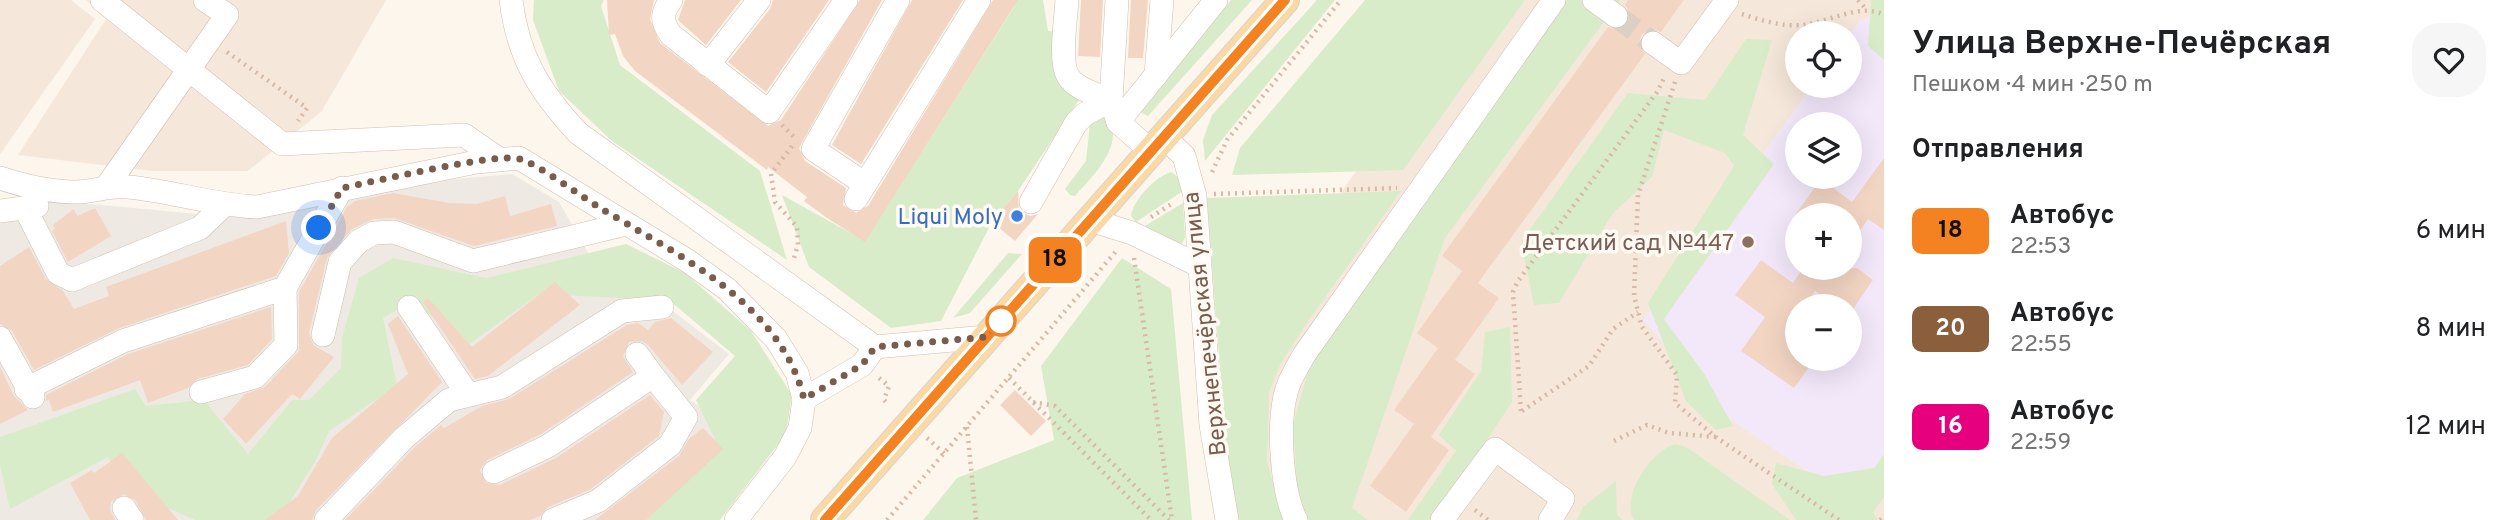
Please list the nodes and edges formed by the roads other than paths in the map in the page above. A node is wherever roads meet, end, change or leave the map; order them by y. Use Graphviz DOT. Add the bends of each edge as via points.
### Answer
graph roads {
  1 [pos="102,0"];
  2 [pos="205,0"];
  3 [pos="511,0"];
  4 [pos="671,0"];
  5 [pos="759,0"];
  6 [pos="846,0"];
  7 [pos="898,0"];
  8 [pos="979,0"];
  9 [pos="1067,0"];
  10 [pos="1117,0"];
  11 [pos="1162,0"];
  12 [pos="1216,0"];
  13 [pos="1285,0"];
  14 [pos="1554,0"];
  15 [pos="1594,0"];
  16 [pos="1724,4"];
  17 [pos="232,7"];
  18 [pos="1616,16"];
  19 [pos="1653,43"];
  20 [pos="708,65"];
  21 [pos="188,69"];
  22 [pos="1156,75"];
  23 [pos="1111,100"];
  24 [pos="1118,122"];
  25 [pos="1158,144"];
  26 [pos="499,159"];
  27 [pos="0,178"];
  28 [pos="107,187"];
  29 [pos="342,188"];
  30 [pos="54,190"];
  31 [pos="1031,202"];
  32 [pos="223,206"];
  33 [pos="24,208"];
  34 [pos="0,211"];
  35 [pos="1090,220"];
  36 [pos="626,224"];
  37 [pos="1198,265"];
  38 [pos="285,288"];
  39 [pos="409,307"];
  40 [pos="662,307"];
  41 [pos="323,335"];
  42 [pos="986,337"];
  43 [pos="0,338"];
  44 [pos="875,347"];
  45 [pos="637,354"];
  46 [pos="653,376"];
  47 [pos="201,392"];
  48 [pos="468,395"];
  49 [pos="804,399"];
  50 [pos="494,472"];
  51 [pos="326,520"];
  52 [pos="553,520"];
  53 [pos="736,520"];
  54 [pos="825,520"];
  55 [pos="1227,520"];
  56 [pos="1296,520"];
  57 [pos="1442,520"];
  58 [pos="1550,520"];
  1 -- 21 [label="street"];
  2 -- 17 [label="street"];
  3 -- 44 [label="street" via="526,62 547,99 578,133"];
  4 -- 20 [label="street" via="663,11 663,24"];
  5 -- 20 [label="street"];
  6 -- 20 [label="street" via="769,112"];
  7 -- 8 [label="street" via="813,149 860,192"];
  9 -- 23 [label="street" via="1064,59 1068,77"];
  10 -- 23 [label="street"];
  11 -- 22 [label="street"];
  12 -- 22 [label="street"];
  13 -- 25 [label="main road"];
  14 -- 56 [label="street" via="1304,355 1287,390 1281,431"];
  15 -- 18 [label="street"];
  16 -- 19 [label="street" via="1677,61"];
  17 -- 21 [label="street"];
  21 -- 26 [label="street" via="282,144 464,135"];
  21 -- 28 [label="street"];
  22 -- 24 [label="street"];
  23 -- 24 [label="street"];
  23 -- 31 [label="street" via="1076,123"];
  24 -- 25 [label="street, Верхнепечёрская улица"];
  25 -- 35 [label="main road"];
  25 -- 37 [label="street, Верхнепечёрская улица" via="1184,156 1195,196"];
  26 -- 29 [label="street"];
  26 -- 36 [label="street" via="519,158"];
  27 -- 30 [label="street"];
  28 -- 30 [label="street"];
  28 -- 32 [label="street" via="130,187"];
  29 -- 32 [label="street" via="257,207"];
  29 -- 38 [label="street"];
  30 -- 33 [label="street" via="41,205"];
  32 -- 33 [label="street" via="200,228 72,280 58,273"];
  33 -- 34 [label="street"];
  35 -- 37 [label="street" via="1132,233"];
  35 -- 42 [label="main road"];
  36 -- 41 [label="street" via="473,261 394,232 374,233 359,241 340,262"];
  36 -- 49 [label="street" via="727,289 758,318 797,373"];
  37 -- 55 [label="street, Верхнепечёрская улица" via="1211,425"];
  38 -- 43 [label="street" via="123,341 29,393"];
  38 -- 47 [label="street" via="286,345 256,377"];
  39 -- 48 [label="street"];
  40 -- 48 [label="street" via="622,311 502,387"];
  42 -- 44 [label="street"];
  42 -- 54 [label="main road"];
  44 -- 49 [label="street" via="862,365"];
  45 -- 46 [label="street"];
  46 -- 50 [label="street" via="548,446"];
  46 -- 52 [label="street" via="686,417 670,445 598,501"];
  48 -- 51 [label="street" via="449,400 404,438"];
  49 -- 53 [label="street" via="800,428 785,457"];
  57 -- 58 [label="street" via="1495,449 1563,499"];
}
